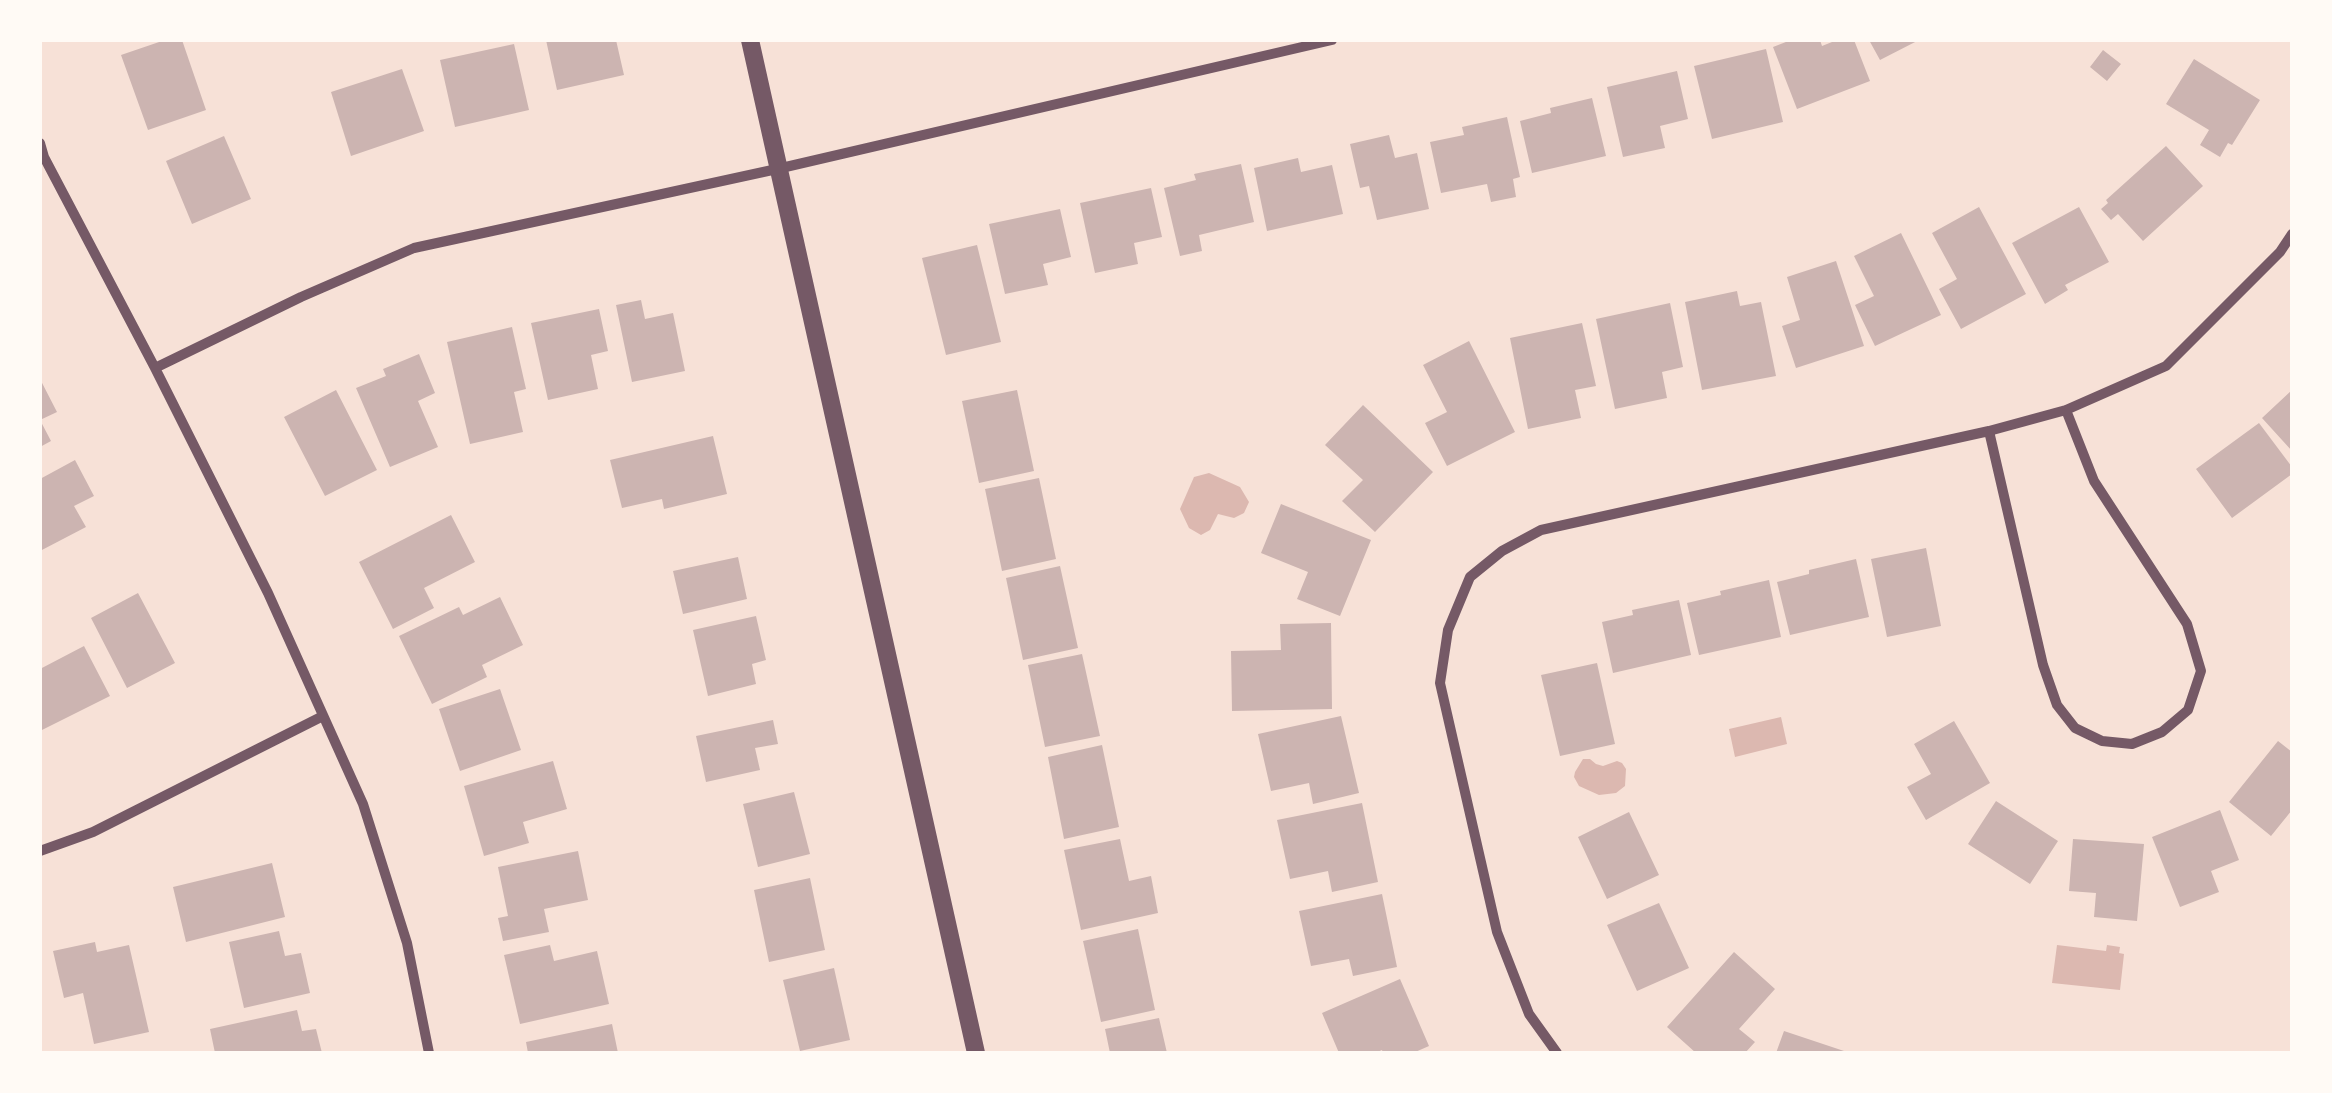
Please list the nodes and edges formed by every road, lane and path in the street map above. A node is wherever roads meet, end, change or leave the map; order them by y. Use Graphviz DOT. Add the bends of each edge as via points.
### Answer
graph roads {
  1 [pos="750,40"];
  2 [pos="1332,40"];
  3 [pos="40,143"];
  4 [pos="777,168"];
  5 [pos="2292,234"];
  6 [pos="155,368"];
  7 [pos="2066,410"];
  8 [pos="1989,432"];
  9 [pos="323,716"];
  10 [pos="40,851"];
  11 [pos="429,1053"];
  12 [pos="976,1053"];
  13 [pos="1557,1053"];
  1 -- 4 [label="street"];
  2 -- 4 [label="street"];
  3 -- 6 [label="street"];
  4 -- 6 [label="street" via="414,248"];
  4 -- 12 [label="street"];
  5 -- 7 [label="street" via="2166,366"];
  6 -- 9 [label="street"];
  7 -- 8 [label="street"];
  7 -- 8 [label="street" via="2094,481 2186,624 2201,671 2188,710 2162,732 2132,744 2102,741 2075,728 2056,705"];
  8 -- 13 [label="street" via="1541,530 1470,577 1448,630 1440,683 1497,932 1530,1014"];
  9 -- 10 [label="street" via="93,832"];
  9 -- 11 [label="street" via="363,804 406,944"];
}
